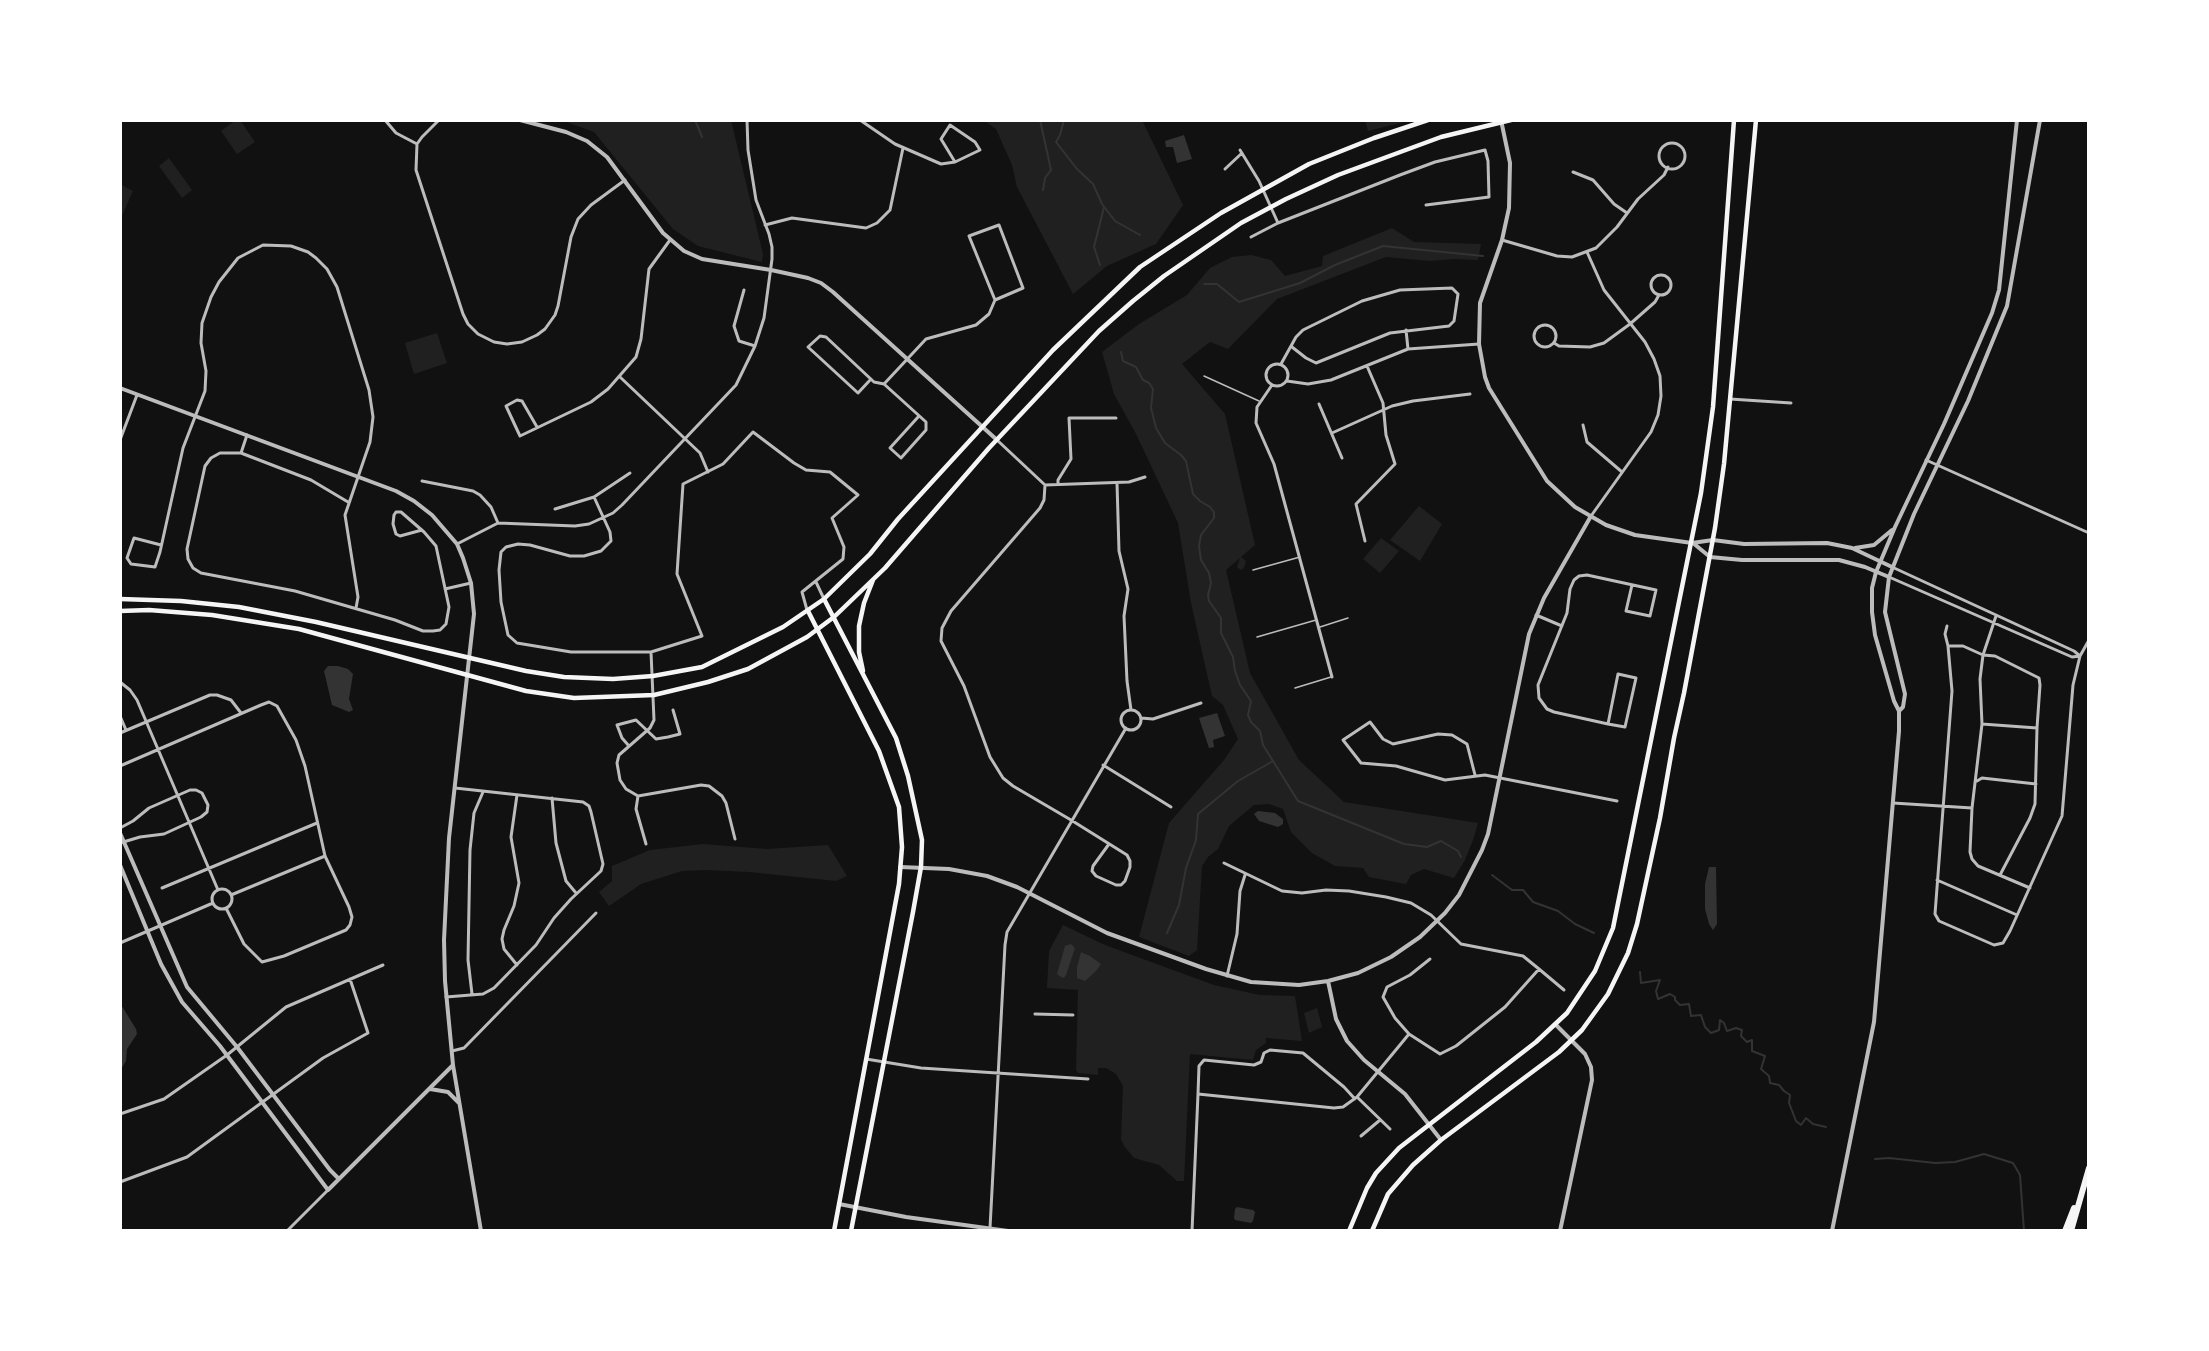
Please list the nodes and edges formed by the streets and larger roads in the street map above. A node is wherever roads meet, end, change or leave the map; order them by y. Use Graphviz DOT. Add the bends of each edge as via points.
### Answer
graph roads {
  1 [pos="385,120"];
  2 [pos="440,120"];
  3 [pos="520,120"];
  4 [pos="747,120"];
  5 [pos="860,120"];
  6 [pos="1428,120"];
  7 [pos="1511,120"];
  8 [pos="1734,120"];
  9 [pos="1756,120"];
  10 [pos="2017,120"];
  11 [pos="2040,120"];
  12 [pos="1501,121"];
  13 [pos="417,144"];
  14 [pos="903,148"];
  15 [pos="955,162"];
  16 [pos="1668,168"];
  17 [pos="1225,169"];
  18 [pos="1573,172"];
  19 [pos="625,180"];
  20 [pos="1263,189"];
  21 [pos="1426,205"];
  22 [pos="1271,207"];
  23 [pos="1627,213"];
  24 [pos="1278,223"];
  25 [pos="765,225"];
  26 [pos="1251,237"];
  27 [pos="670,240"];
  28 [pos="1502,240"];
  29 [pos="1587,252"];
  30 [pos="771,270"];
  31 [pos="744,290"];
  32 [pos="1659,294"];
  33 [pos="995,300"];
  34 [pos="1630,324"];
  35 [pos="1406,330"];
  36 [pos="1554,343"];
  37 [pos="1479,344"];
  38 [pos="755,346"];
  39 [pos="1292,346"];
  40 [pos="1408,349"];
  41 [pos="908,358"];
  42 [pos="1281,364"];
  43 [pos="1367,366"];
  44 [pos="620,377"];
  45 [pos="871,379"];
  46 [pos="1287,381"];
  47 [pos="884,384"];
  48 [pos="1272,385"];
  49 [pos="120,388"];
  50 [pos="1470,394"];
  51 [pos="137,395"];
  52 [pos="1729,399"];
  53 [pos="1791,403"];
  54 [pos="1319,404"];
  55 [pos="1382,410"];
  56 [pos="195,416"];
  57 [pos="919,416"];
  58 [pos="1116,418"];
  59 [pos="1583,425"];
  60 [pos="537,427"];
  61 [pos="982,427"];
  62 [pos="1332,433"];
  63 [pos="248,435"];
  64 [pos="686,439"];
  65 [pos="120,440"];
  66 [pos="997,440"];
  67 [pos="241,453"];
  68 [pos="1342,458"];
  69 [pos="1926,460"];
  70 [pos="1938,464"];
  71 [pos="708,472"];
  72 [pos="1622,472"];
  73 [pos="630,473"];
  74 [pos="359,476"];
  75 [pos="1145,477"];
  76 [pos="422,482"];
  77 [pos="1117,483"];
  78 [pos="1058,484"];
  79 [pos="1045,486"];
  80 [pos="594,497"];
  81 [pos="348,502"];
  82 [pos="555,509"];
  83 [pos="1591,516"];
  84 [pos="603,518"];
  85 [pos="498,523"];
  86 [pos="1895,527"];
  87 [pos="422,530"];
  88 [pos="2089,533"];
  89 [pos="1713,540"];
  90 [pos="1365,541"];
  91 [pos="1692,543"];
  92 [pos="457,544"];
  93 [pos="161,545"];
  94 [pos="1852,548"];
  95 [pos="1710,557"];
  96 [pos="1880,561"];
  97 [pos="1892,567"];
  98 [pos="1876,572"];
  99 [pos="1889,577"];
  100 [pos="874,578"];
  101 [pos="816,582"];
  102 [pos="471,583"];
  103 [pos="1632,585"];
  104 [pos="445,589"];
  105 [pos="120,599"];
  106 [pos="824,599"];
  107 [pos="356,608"];
  108 [pos="120,611"];
  109 [pos="808,611"];
  110 [pos="1536,615"];
  111 [pos="1996,616"];
  112 [pos="834,617"];
  113 [pos="1994,624"];
  114 [pos="1562,626"];
  115 [pos="1947,626"];
  116 [pos="817,631"];
  117 [pos="2089,639"];
  118 [pos="1948,646"];
  119 [pos="651,652"];
  120 [pos="1983,655"];
  121 [pos="2080,656"];
  122 [pos="470,659"];
  123 [pos="468,676"];
  124 [pos="653,676"];
  125 [pos="1332,677"];
  126 [pos="865,680"];
  127 [pos="120,682"];
  128 [pos="654,695"];
  129 [pos="1201,703"];
  130 [pos="674,710"];
  131 [pos="1131,710"];
  132 [pos="1899,711"];
  133 [pos="241,713"];
  134 [pos="120,716"];
  135 [pos="1141,718"];
  136 [pos="147,722"];
  137 [pos="1608,724"];
  138 [pos="1982,724"];
  139 [pos="1126,728"];
  140 [pos="2037,728"];
  141 [pos="126,730"];
  142 [pos="647,731"];
  143 [pos="120,733"];
  144 [pos="629,746"];
  145 [pos="159,749"];
  146 [pos="1103,765"];
  147 [pos="120,766"];
  148 [pos="1475,775"];
  149 [pos="1499,778"];
  150 [pos="1977,781"];
  151 [pos="2036,784"];
  152 [pos="455,788"];
  153 [pos="483,792"];
  154 [pos="178,795"];
  155 [pos="517,795"];
  156 [pos="638,796"];
  157 [pos="552,798"];
  158 [pos="1617,801"];
  159 [pos="1893,803"];
  160 [pos="1943,806"];
  161 [pos="1171,807"];
  162 [pos="1972,808"];
  163 [pos="1071,820"];
  164 [pos="189,822"];
  165 [pos="317,823"];
  166 [pos="120,828"];
  167 [pos="120,832"];
  168 [pos="735,839"];
  169 [pos="122,843"];
  170 [pos="646,844"];
  171 [pos="1110,844"];
  172 [pos="325,856"];
  173 [pos="1224,863"];
  174 [pos="120,865"];
  175 [pos="900,867"];
  176 [pos="921,867"];
  177 [pos="209,868"];
  178 [pos="1245,874"];
  179 [pos="2000,875"];
  180 [pos="1937,880"];
  181 [pos="162,888"];
  182 [pos="2030,888"];
  183 [pos="218,890"];
  184 [pos="576,893"];
  185 [pos="1029,893"];
  186 [pos="231,895"];
  187 [pos="213,903"];
  188 [pos="226,908"];
  189 [pos="596,914"];
  190 [pos="2017,915"];
  191 [pos="1437,921"];
  192 [pos="159,926"];
  193 [pos="148,931"];
  194 [pos="120,943"];
  195 [pos="1430,959"];
  196 [pos="383,965"];
  197 [pos="517,965"];
  198 [pos="1539,969"];
  199 [pos="1227,975"];
  200 [pos="350,979"];
  201 [pos="1328,981"];
  202 [pos="1564,990"];
  203 [pos="472,994"];
  204 [pos="446,997"];
  205 [pos="1035,1014"];
  206 [pos="1073,1016"];
  207 [pos="1556,1025"];
  208 [pos="1409,1034"];
  209 [pos="1572,1040"];
  210 [pos="237,1047"];
  211 [pos="452,1051"];
  212 [pos="227,1055"];
  213 [pos="866,1059"];
  214 [pos="884,1062"];
  215 [pos="453,1065"];
  216 [pos="1379,1072"];
  217 [pos="998,1074"];
  218 [pos="1088,1079"];
  219 [pos="429,1089"];
  220 [pos="274,1094"];
  221 [pos="1198,1094"];
  222 [pos="1356,1098"];
  223 [pos="263,1102"];
  224 [pos="460,1105"];
  225 [pos="120,1114"];
  226 [pos="1380,1120"];
  227 [pos="1429,1124"];
  228 [pos="1390,1129"];
  229 [pos="1361,1136"];
  230 [pos="1441,1140"];
  231 [pos="2089,1168"];
  232 [pos="2086,1177"];
  233 [pos="339,1179"];
  234 [pos="120,1182"];
  235 [pos="328,1190"];
  236 [pos="839,1204"];
  237 [pos="856,1207"];
  238 [pos="990,1228"];
  239 [pos="287,1231"];
  240 [pos="481,1231"];
  241 [pos="834,1231"];
  242 [pos="851,1231"];
  243 [pos="1008,1231"];
  244 [pos="1192,1231"];
  245 [pos="1348,1231"];
  246 [pos="1372,1231"];
  247 [pos="1560,1231"];
  248 [pos="1832,1231"];
  249 [pos="2065,1231"];
  250 [pos="2071,1231"];
  1 -- 13 [label="street" via="396,133"];
  2 -- 13 [label="street"];
  3 -- 19 [label="street" via="587,141 607,157"];
  4 -- 25 [label="street" via="756,200"];
  5 -- 14 [label="street"];
  6 -- 20 [label="main road" via="1308,164"];
  7 -- 12 [label="main road"];
  8 -- 91 [label="main road" via="1713,407"];
  9 -- 52 [label="main road"];
  10 -- 69 [label="street" via="1999,290"];
  11 -- 70 [label="street" via="2007,306"];
  12 -- 22 [label="main road" via="1415,146"];
  12 -- 28 [label="street" via="1511,188"];
  13 -- 19 [label="street" via="416,170 463,314 478,334 494,342 522,342 545,328 558,306 571,237 579,219"];
  14 -- 15 [label="street" via="941,164"];
  14 -- 25 [label="street" via="890,210 877,223 866,228 792,218"];
  15 -- 15 [label="street" via="941,138 950,125 980,150"];
  16 -- 16 [label="street" via="1661,162 1660,154 1664,146 1676,144 1683,148 1684,160 1676,168"];
  16 -- 23 [label="street"];
  17 -- 20 [label="street" via="1241,152"];
  18 -- 23 [label="street" via="1593,180"];
  19 -- 27 [label="street"];
  20 -- 22 [label="street"];
  20 -- 61 [label="main road" via="1140,267 1053,350"];
  21 -- 24 [label="street" via="1489,197 1485,150 1435,162"];
  22 -- 24 [label="street"];
  22 -- 66 [label="main road" via="1203,248 1132,301"];
  23 -- 29 [label="street" via="1605,240"];
  24 -- 26 [label="street"];
  25 -- 30 [label="street" via="772,247"];
  27 -- 30 [label="street" via="702,259"];
  27 -- 44 [label="street" via="649,269 639,351"];
  28 -- 29 [label="street" via="1557,256"];
  28 -- 37 [label="street" via="1480,303"];
  29 -- 34 [label="street" via="1604,290"];
  30 -- 38 [label="street" via="764,318"];
  30 -- 41 [label="street" via="821,283"];
  31 -- 38 [label="street" via="734,326 739,341"];
  32 -- 32 [label="street" via="1670,288 1670,281 1662,275 1651,283"];
  32 -- 34 [label="street"];
  33 -- 33 [label="street" via="969,236 999,225 1023,288"];
  33 -- 41 [label="street" via="983,321 926,339"];
  34 -- 36 [label="street" via="1604,344 1590,347"];
  34 -- 72 [label="street" via="1654,359 1661,396 1651,432"];
  35 -- 39 [label="street" via="1378,337 1316,363"];
  35 -- 39 [label="street" via="1452,324 1456,290 1400,291 1362,301 1303,330"];
  35 -- 40 [label="street"];
  36 -- 36 [label="street" via="1554,329 1544,325 1538,328 1538,344 1545,347"];
  37 -- 40 [label="street"];
  37 -- 83 [label="street" via="1489,388 1535,465 1559,494"];
  38 -- 64 [label="street" via="736,385"];
  39 -- 42 [label="street"];
  40 -- 43 [label="street"];
  41 -- 47 [label="street"];
  41 -- 61 [label="street"];
  42 -- 46 [label="street" via="1288,371"];
  42 -- 48 [label="street" via="1268,369 1267,380"];
  43 -- 46 [label="street" via="1318,383"];
  43 -- 55 [label="street" via="1383,403"];
  44 -- 60 [label="street" via="591,402"];
  44 -- 64 [label="street"];
  45 -- 45 [label="street" via="858,393 808,347 823,335"];
  45 -- 47 [label="street"];
  46 -- 48 [label="street"];
  47 -- 57 [label="street"];
  48 -- 125 [label="street" via="1260,401 1256,423 1274,464"];
  49 -- 51 [label="street"];
  50 -- 55 [label="street" via="1413,401"];
  51 -- 56 [label="street"];
  51 -- 65 [label="street"];
  52 -- 53 [label="street"];
  52 -- 89 [label="main road"];
  54 -- 62 [label="street"];
  55 -- 62 [label="street"];
  55 -- 90 [label="street" via="1395,467 1356,504"];
  56 -- 63 [label="street"];
  56 -- 74 [label="street" via="206,382 202,323 219,282 232,264 254,249 269,244 308,252 327,269 337,287 369,390 373,417"];
  56 -- 93 [label="street" via="183,448"];
  57 -- 57 [label="street" via="926,422 927,430 901,458 890,448"];
  58 -- 78 [label="street" via="1070,418 1071,459"];
  59 -- 72 [label="street" via="1587,442"];
  60 -- 60 [label="street" via="520,436 506,406 522,401"];
  61 -- 66 [label="street"];
  61 -- 106 [label="main road" via="870,555"];
  62 -- 68 [label="street"];
  63 -- 67 [label="street"];
  63 -- 74 [label="street"];
  64 -- 71 [label="street" via="700,453"];
  64 -- 84 [label="street" via="622,506"];
  66 -- 79 [label="street"];
  66 -- 100 [label="main road"];
  67 -- 81 [label="street" via="311,480"];
  67 -- 107 [label="street" via="220,453 205,466 187,549 193,568"];
  69 -- 70 [label="street"];
  69 -- 86 [label="street"];
  70 -- 88 [label="street"];
  70 -- 97 [label="street"];
  71 -- 101 [label="street" via="730,458 753,432 794,463 806,470 830,472 858,495 832,518 844,547 843,559"];
  71 -- 119 [label="street" via="683,484 677,574 702,636"];
  72 -- 83 [label="street"];
  73 -- 80 [label="street"];
  74 -- 81 [label="street"];
  74 -- 92 [label="street" via="414,501"];
  75 -- 77 [label="street"];
  76 -- 85 [label="street" via="473,491 491,507"];
  77 -- 78 [label="street"];
  77 -- 131 [label="street" via="1119,551 1128,589 1124,616"];
  78 -- 79 [label="street"];
  79 -- 163 [label="street" via="1040,508 951,611 941,640 999,773 1013,786"];
  80 -- 82 [label="street"];
  80 -- 84 [label="street"];
  81 -- 107 [label="street" via="346,529 358,597"];
  83 -- 91 [label="street" via="1635,535"];
  83 -- 110 [label="street"];
  84 -- 85 [label="street" via="575,526"];
  84 -- 119 [label="street" via="611,541 601,551 570,556 518,544 501,552 501,602 508,635 517,643 554,650"];
  85 -- 92 [label="street"];
  86 -- 94 [label="street" via="1874,545"];
  86 -- 96 [label="street"];
  87 -- 87 [label="street" via="396,534 394,515 401,512"];
  87 -- 104 [label="street" via="436,546"];
  89 -- 91 [label="street"];
  89 -- 94 [label="street" via="1744,544 1827,543"];
  89 -- 95 [label="main road"];
  91 -- 95 [label="street"];
  91 -- 207 [label="main road" via="1613,928 1588,985"];
  92 -- 102 [label="street"];
  93 -- 93 [label="street" via="154,567 130,564 127,558 134,538"];
  94 -- 96 [label="street"];
  95 -- 98 [label="street" via="1839,560"];
  95 -- 209 [label="main road" via="1636,924 1608,994"];
  96 -- 97 [label="street"];
  96 -- 98 [label="street"];
  97 -- 99 [label="street"];
  97 -- 111 [label="street"];
  98 -- 99 [label="street"];
  98 -- 132 [label="street" via="1872,588 1875,635"];
  99 -- 113 [label="street"];
  99 -- 132 [label="street" via="1885,612 1905,694"];
  100 -- 112 [label="main road"];
  100 -- 126 [label="main road" via="859,626"];
  101 -- 106 [label="street"];
  101 -- 109 [label="street" via="802,592"];
  102 -- 104 [label="street"];
  102 -- 122 [label="street" via="474,614"];
  103 -- 103 [label="street" via="1626,611 1650,616 1656,590"];
  103 -- 114 [label="street" via="1579,576 1570,589"];
  104 -- 107 [label="street" via="448,616 440,630 423,631"];
  105 -- 122 [label="main road" via="239,607"];
  106 -- 109 [label="main road"];
  106 -- 112 [label="main road"];
  108 -- 123 [label="main road" via="212,615 299,629"];
  109 -- 116 [label="main road"];
  109 -- 124 [label="main road" via="702,667"];
  110 -- 114 [label="street"];
  110 -- 149 [label="street" via="1520,671"];
  111 -- 113 [label="street"];
  111 -- 121 [label="street"];
  112 -- 116 [label="main road"];
  112 -- 126 [label="main road"];
  113 -- 120 [label="street"];
  113 -- 121 [label="street" via="2072,657"];
  114 -- 137 [label="street" via="1538,685 1539,700 1554,712"];
  115 -- 118 [label="street"];
  116 -- 128 [label="main road" via="748,669"];
  116 -- 175 [label="main road" via="883,762 899,807"];
  117 -- 121 [label="street"];
  118 -- 120 [label="street" via="1963,646"];
  118 -- 160 [label="street" via="1952,691"];
  119 -- 124 [label="street"];
  120 -- 138 [label="street"];
  120 -- 140 [label="street" via="1995,656 2039,678"];
  121 -- 182 [label="street" via="2073,685 2062,816"];
  122 -- 123 [label="street"];
  122 -- 124 [label="main road" via="564,677 613,680"];
  123 -- 128 [label="main road" via="574,698"];
  123 -- 152 [label="street"];
  124 -- 128 [label="street"];
  126 -- 176 [label="main road" via="896,738 908,776 922,840"];
  127 -- 136 [label="street" via="134,694"];
  128 -- 142 [label="street" via="654,720"];
  129 -- 135 [label="street" via="1153,719"];
  130 -- 142 [label="street" via="680,734 659,740"];
  131 -- 135 [label="street"];
  131 -- 139 [label="street" via="1122,717"];
  132 -- 159 [label="street"];
  133 -- 136 [label="street" via="231,700 213,695"];
  133 -- 145 [label="street"];
  133 -- 165 [label="street" via="269,702 277,706 305,766"];
  134 -- 141 [label="street"];
  135 -- 139 [label="street" via="1135,729"];
  136 -- 141 [label="street"];
  136 -- 145 [label="street"];
  137 -- 137 [label="street" via="1625,728 1636,678 1618,674"];
  138 -- 140 [label="street"];
  138 -- 150 [label="street"];
  139 -- 146 [label="street"];
  140 -- 151 [label="street"];
  141 -- 143 [label="street"];
  142 -- 144 [label="street"];
  142 -- 144 [label="street" via="636,720 617,725"];
  144 -- 156 [label="street" via="619,755 617,771 626,789"];
  145 -- 147 [label="street"];
  145 -- 154 [label="street"];
  146 -- 161 [label="street"];
  146 -- 163 [label="street"];
  148 -- 148 [label="street" via="1467,744 1452,735 1438,734 1393,744 1383,739 1370,722 1343,740 1361,763 1396,766 1445,780"];
  148 -- 149 [label="street"];
  149 -- 158 [label="street"];
  149 -- 191 [label="street" via="1482,850 1459,895"];
  150 -- 151 [label="street" via="1982,778"];
  150 -- 162 [label="street"];
  151 -- 179 [label="street" via="2030,818"];
  152 -- 153 [label="street"];
  152 -- 204 [label="street" via="445,901"];
  153 -- 155 [label="street"];
  153 -- 203 [label="street" via="474,813 470,850 468,960"];
  154 -- 164 [label="street"];
  154 -- 164 [label="street" via="196,790 207,800 204,815"];
  154 -- 166 [label="street" via="149,808"];
  155 -- 157 [label="street"];
  155 -- 197 [label="street" via="511,837 519,883 502,939 504,949"];
  156 -- 168 [label="street" via="709,786 726,803"];
  156 -- 170 [label="street" via="636,809"];
  157 -- 184 [label="street" via="556,843 566,881"];
  157 -- 184 [label="street" via="583,802 591,812 603,864 601,871"];
  159 -- 160 [label="street"];
  159 -- 248 [label="street" via="1874,1022"];
  160 -- 162 [label="street"];
  160 -- 180 [label="street"];
  162 -- 179 [label="street" via="1972,859 1978,866"];
  163 -- 171 [label="street"];
  163 -- 185 [label="street"];
  164 -- 169 [label="street" via="164,834"];
  164 -- 177 [label="street"];
  165 -- 172 [label="street"];
  165 -- 177 [label="street"];
  167 -- 169 [label="street"];
  169 -- 192 [label="street"];
  171 -- 171 [label="street" via="1130,861 1121,885 1092,871"];
  172 -- 186 [label="street"];
  172 -- 188 [label="street" via="352,917 346,930 262,962 244,944"];
  173 -- 178 [label="street"];
  174 -- 193 [label="street"];
  175 -- 176 [label="street"];
  175 -- 213 [label="main road"];
  176 -- 185 [label="street" via="972,873"];
  176 -- 214 [label="main road"];
  177 -- 181 [label="street"];
  177 -- 183 [label="street"];
  178 -- 191 [label="street" via="1282,891 1347,891 1395,898 1420,906"];
  178 -- 199 [label="street"];
  179 -- 182 [label="street"];
  180 -- 190 [label="street"];
  180 -- 190 [label="street" via="1935,914 1939,921 1994,945 2003,943"];
  182 -- 190 [label="street"];
  183 -- 186 [label="street" via="224,889"];
  183 -- 187 [label="street" via="212,896"];
  184 -- 197 [label="street"];
  185 -- 199 [label="street" via="1107,933"];
  185 -- 217 [label="street" via="1007,932"];
  186 -- 188 [label="street"];
  187 -- 188 [label="street"];
  187 -- 192 [label="street"];
  189 -- 211 [label="street" via="464,1048"];
  191 -- 198 [label="street" via="1461,944 1523,956"];
  191 -- 201 [label="street" via="1391,957 1358,973"];
  192 -- 193 [label="street"];
  192 -- 210 [label="street" via="187,987"];
  193 -- 194 [label="street"];
  193 -- 212 [label="street" via="182,1002"];
  195 -- 208 [label="street" via="1384,991 1383,997 1395,1018"];
  196 -- 200 [label="street"];
  197 -- 203 [label="street" via="494,988"];
  198 -- 202 [label="street"];
  198 -- 208 [label="street" via="1505,1007 1446,1052 1440,1054"];
  199 -- 201 [label="street" via="1271,984"];
  200 -- 210 [label="street" via="286,1007"];
  200 -- 220 [label="street" via="368,1033"];
  201 -- 216 [label="street" via="1341,1031 1354,1050"];
  203 -- 204 [label="street"];
  204 -- 211 [label="street"];
  205 -- 206 [label="street"];
  207 -- 209 [label="street"];
  207 -- 227 [label="main road"];
  208 -- 216 [label="street"];
  209 -- 230 [label="main road"];
  209 -- 247 [label="street" via="1588,1060 1592,1080"];
  210 -- 212 [label="street"];
  210 -- 220 [label="street"];
  211 -- 215 [label="street"];
  212 -- 223 [label="street"];
  212 -- 225 [label="street" via="164,1099"];
  213 -- 214 [label="street"];
  213 -- 236 [label="main road"];
  214 -- 217 [label="street"];
  214 -- 237 [label="main road"];
  215 -- 219 [label="street"];
  215 -- 224 [label="street"];
  216 -- 222 [label="street"];
  216 -- 227 [label="street" via="1405,1094"];
  217 -- 218 [label="street"];
  217 -- 238 [label="street"];
  219 -- 224 [label="street" via="448,1092"];
  219 -- 233 [label="street"];
  220 -- 223 [label="street"];
  220 -- 233 [label="street"];
  221 -- 222 [label="street" via="1334,1108"];
  221 -- 222 [label="street" via="1199,1066 1204,1060 1254,1065 1270,1050 1303,1053"];
  221 -- 244 [label="street"];
  222 -- 226 [label="street"];
  223 -- 234 [label="street" via="187,1158"];
  223 -- 235 [label="street"];
  224 -- 240 [label="street"];
  226 -- 228 [label="street"];
  226 -- 229 [label="street"];
  227 -- 230 [label="street"];
  227 -- 245 [label="main road" via="1376,1173"];
  230 -- 246 [label="main road" via="1396,1184"];
  231 -- 232 [label="highway"];
  232 -- 249 [label="highway"];
  232 -- 250 [label="highway"];
  233 -- 235 [label="street"];
  235 -- 239 [label="street"];
  236 -- 237 [label="street"];
  236 -- 241 [label="main road"];
  237 -- 238 [label="street"];
  237 -- 242 [label="main road"];
  238 -- 243 [label="street"];
}
